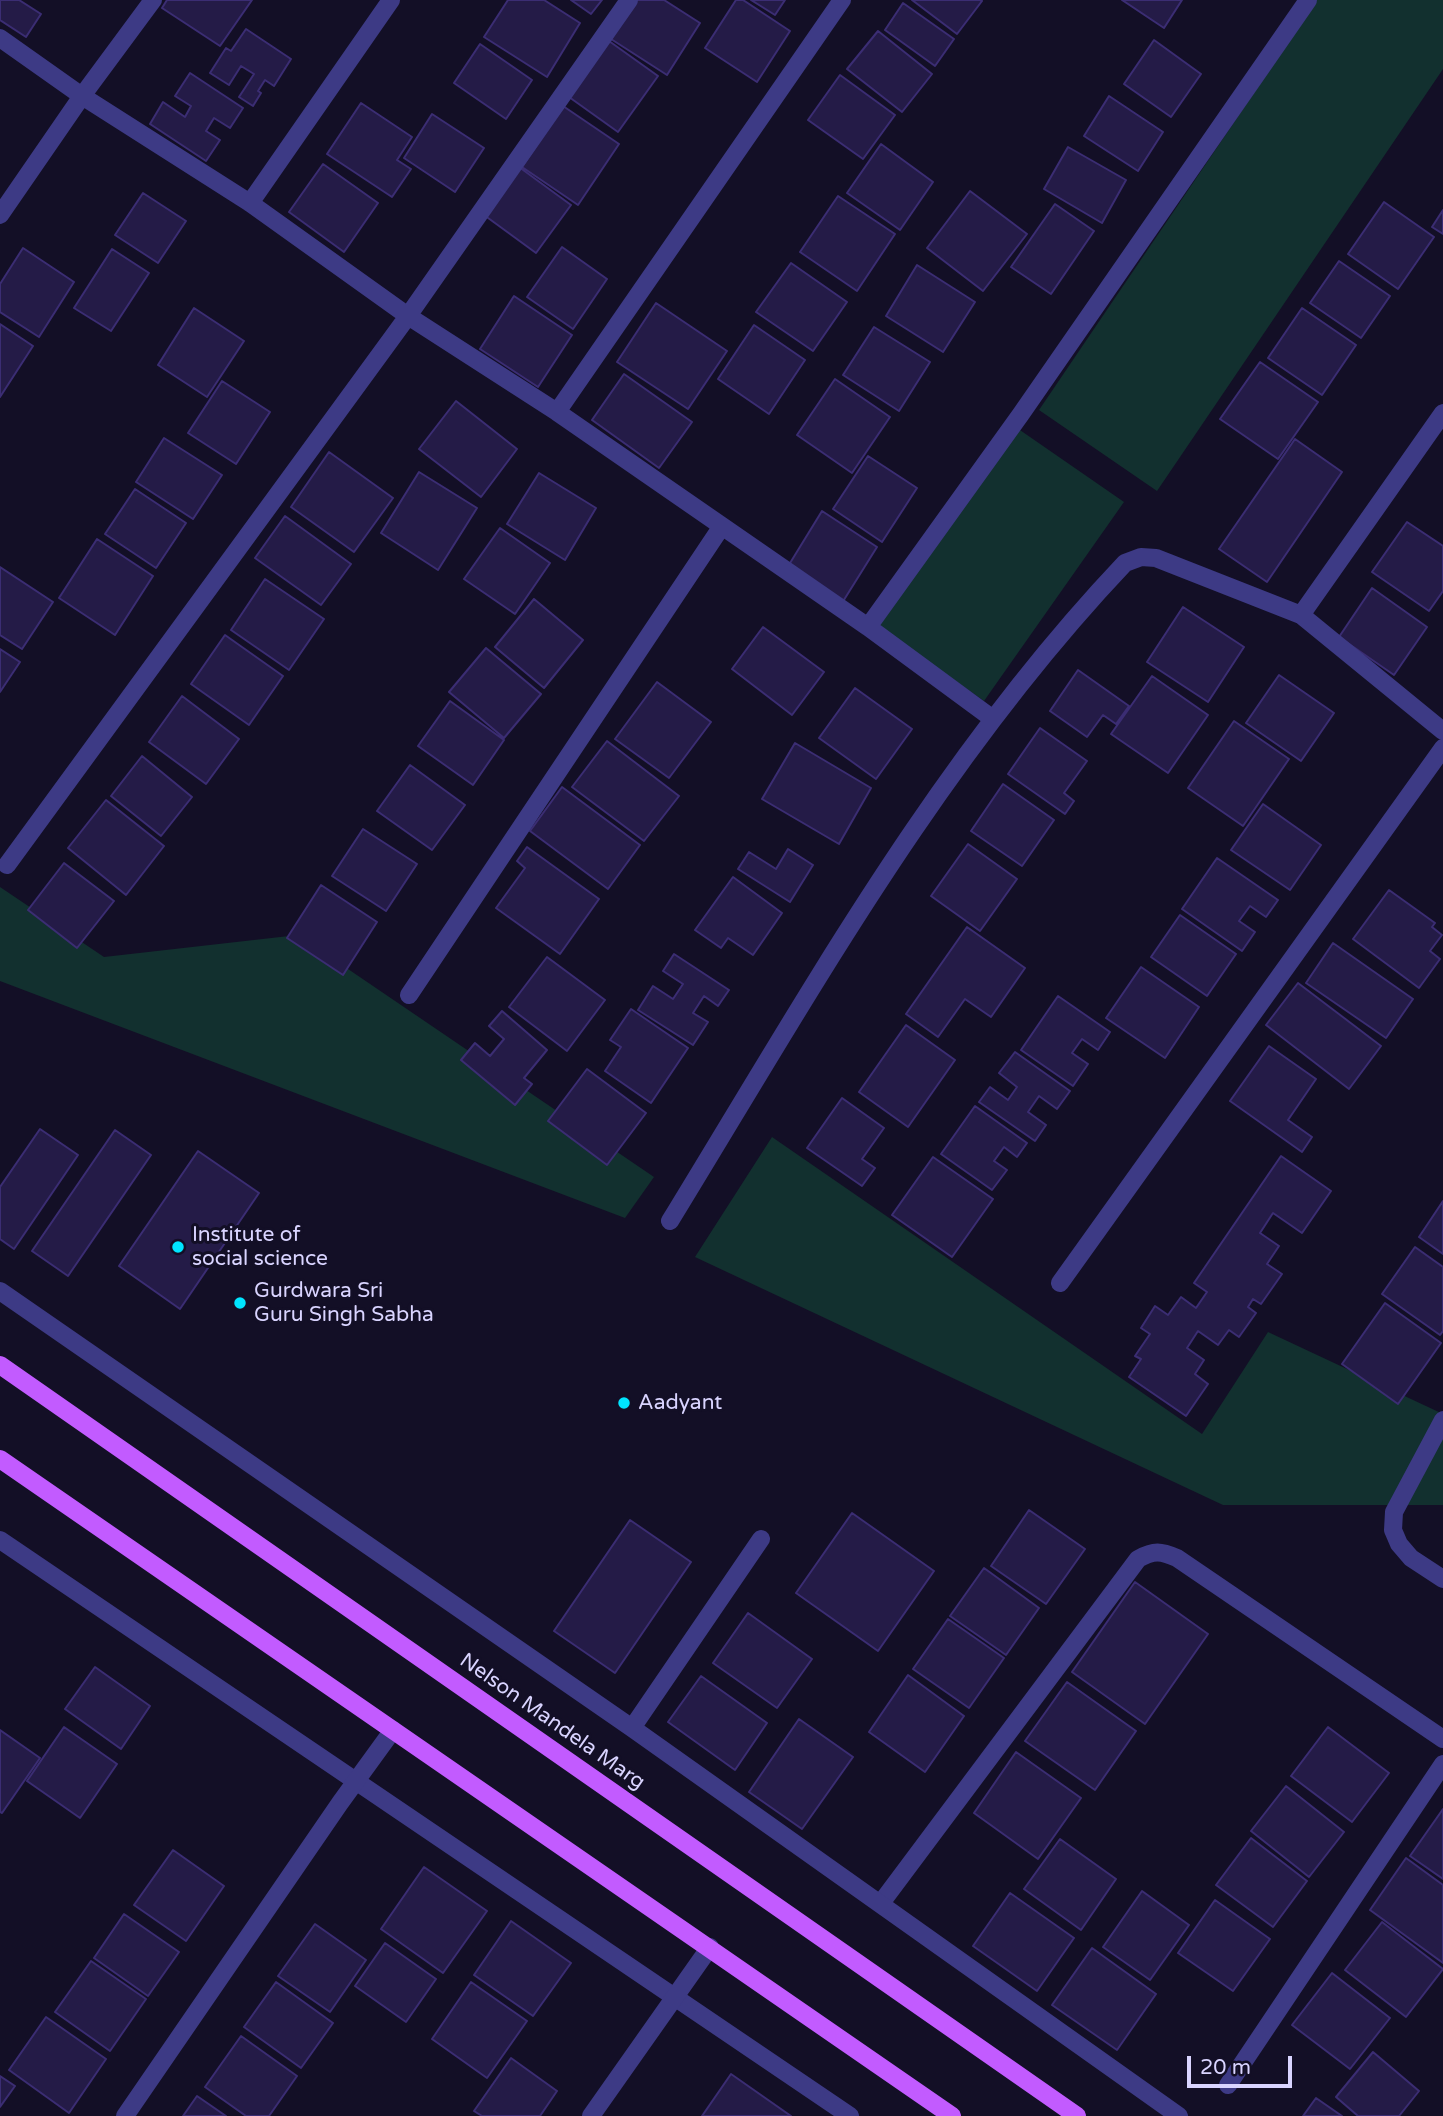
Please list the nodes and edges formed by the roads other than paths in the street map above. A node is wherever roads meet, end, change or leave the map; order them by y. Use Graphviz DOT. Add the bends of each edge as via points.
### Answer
graph roads {
  1 [pos="153,0"];
  2 [pos="391,0"];
  3 [pos="629,0"];
  4 [pos="842,0"];
  5 [pos="1308,0"];
  6 [pos="0,38"];
  7 [pos="82,96"];
  8 [pos="250,203"];
  9 [pos="0,215"];
  10 [pos="408,316"];
  11 [pos="557,412"];
  12 [pos="1443,413"];
  13 [pos="722,526"];
  14 [pos="1301,615"];
  15 [pos="868,627"];
  16 [pos="993,719"];
  17 [pos="1443,732"];
  18 [pos="1443,748"];
  19 [pos="7,865"];
  20 [pos="409,995"];
  21 [pos="670,1221"];
  22 [pos="1060,1283"];
  23 [pos="0,1291"];
  24 [pos="0,1365"];
  25 [pos="1443,1420"];
  26 [pos="0,1459"];
  27 [pos="761,1539"];
  28 [pos="0,1540"];
  29 [pos="1443,1579"];
  30 [pos="632,1728"];
  31 [pos="393,1730"];
  32 [pos="1443,1739"];
  33 [pos="1443,1764"];
  34 [pos="356,1780"];
  35 [pos="881,1903"];
  36 [pos="710,1947"];
  37 [pos="675,1997"];
  38 [pos="1228,2085"];
  39 [pos="125,2116"];
  40 [pos="591,2116"];
  41 [pos="850,2116"];
  42 [pos="952,2116"];
  43 [pos="1077,2116"];
  44 [pos="1179,2116"];
  1 -- 7 [label="street"];
  2 -- 8 [label="street"];
  3 -- 10 [label="street"];
  4 -- 11 [label="street"];
  5 -- 15 [label="street"];
  6 -- 7 [label="street"];
  7 -- 8 [label="street"];
  7 -- 9 [label="street"];
  8 -- 10 [label="street"];
  10 -- 11 [label="street"];
  10 -- 19 [label="street"];
  11 -- 13 [label="street"];
  12 -- 14 [label="street"];
  13 -- 15 [label="street"];
  13 -- 20 [label="street"];
  14 -- 16 [label="street" via="1170,562 1142,557 1125,564 1106,584"];
  14 -- 17 [label="street"];
  15 -- 16 [label="street"];
  16 -- 21 [label="street" via="885,871"];
  18 -- 22 [label="street"];
  23 -- 30 [label="street"];
  24 -- 43 [label="main road, Nelson Mandela Marg"];
  25 -- 29 [label="street" via="1394,1512 1393,1530 1411,1558"];
  26 -- 31 [label="main road"];
  27 -- 30 [label="street"];
  28 -- 34 [label="street"];
  30 -- 35 [label="street"];
  31 -- 34 [label="street"];
  31 -- 36 [label="main road"];
  32 -- 35 [label="street" via="1177,1558 1151,1552 1138,1559"];
  33 -- 38 [label="street"];
  34 -- 37 [label="street"];
  34 -- 39 [label="street"];
  35 -- 44 [label="street"];
  36 -- 37 [label="street"];
  36 -- 42 [label="main road"];
  37 -- 40 [label="street"];
  37 -- 41 [label="street"];
}
